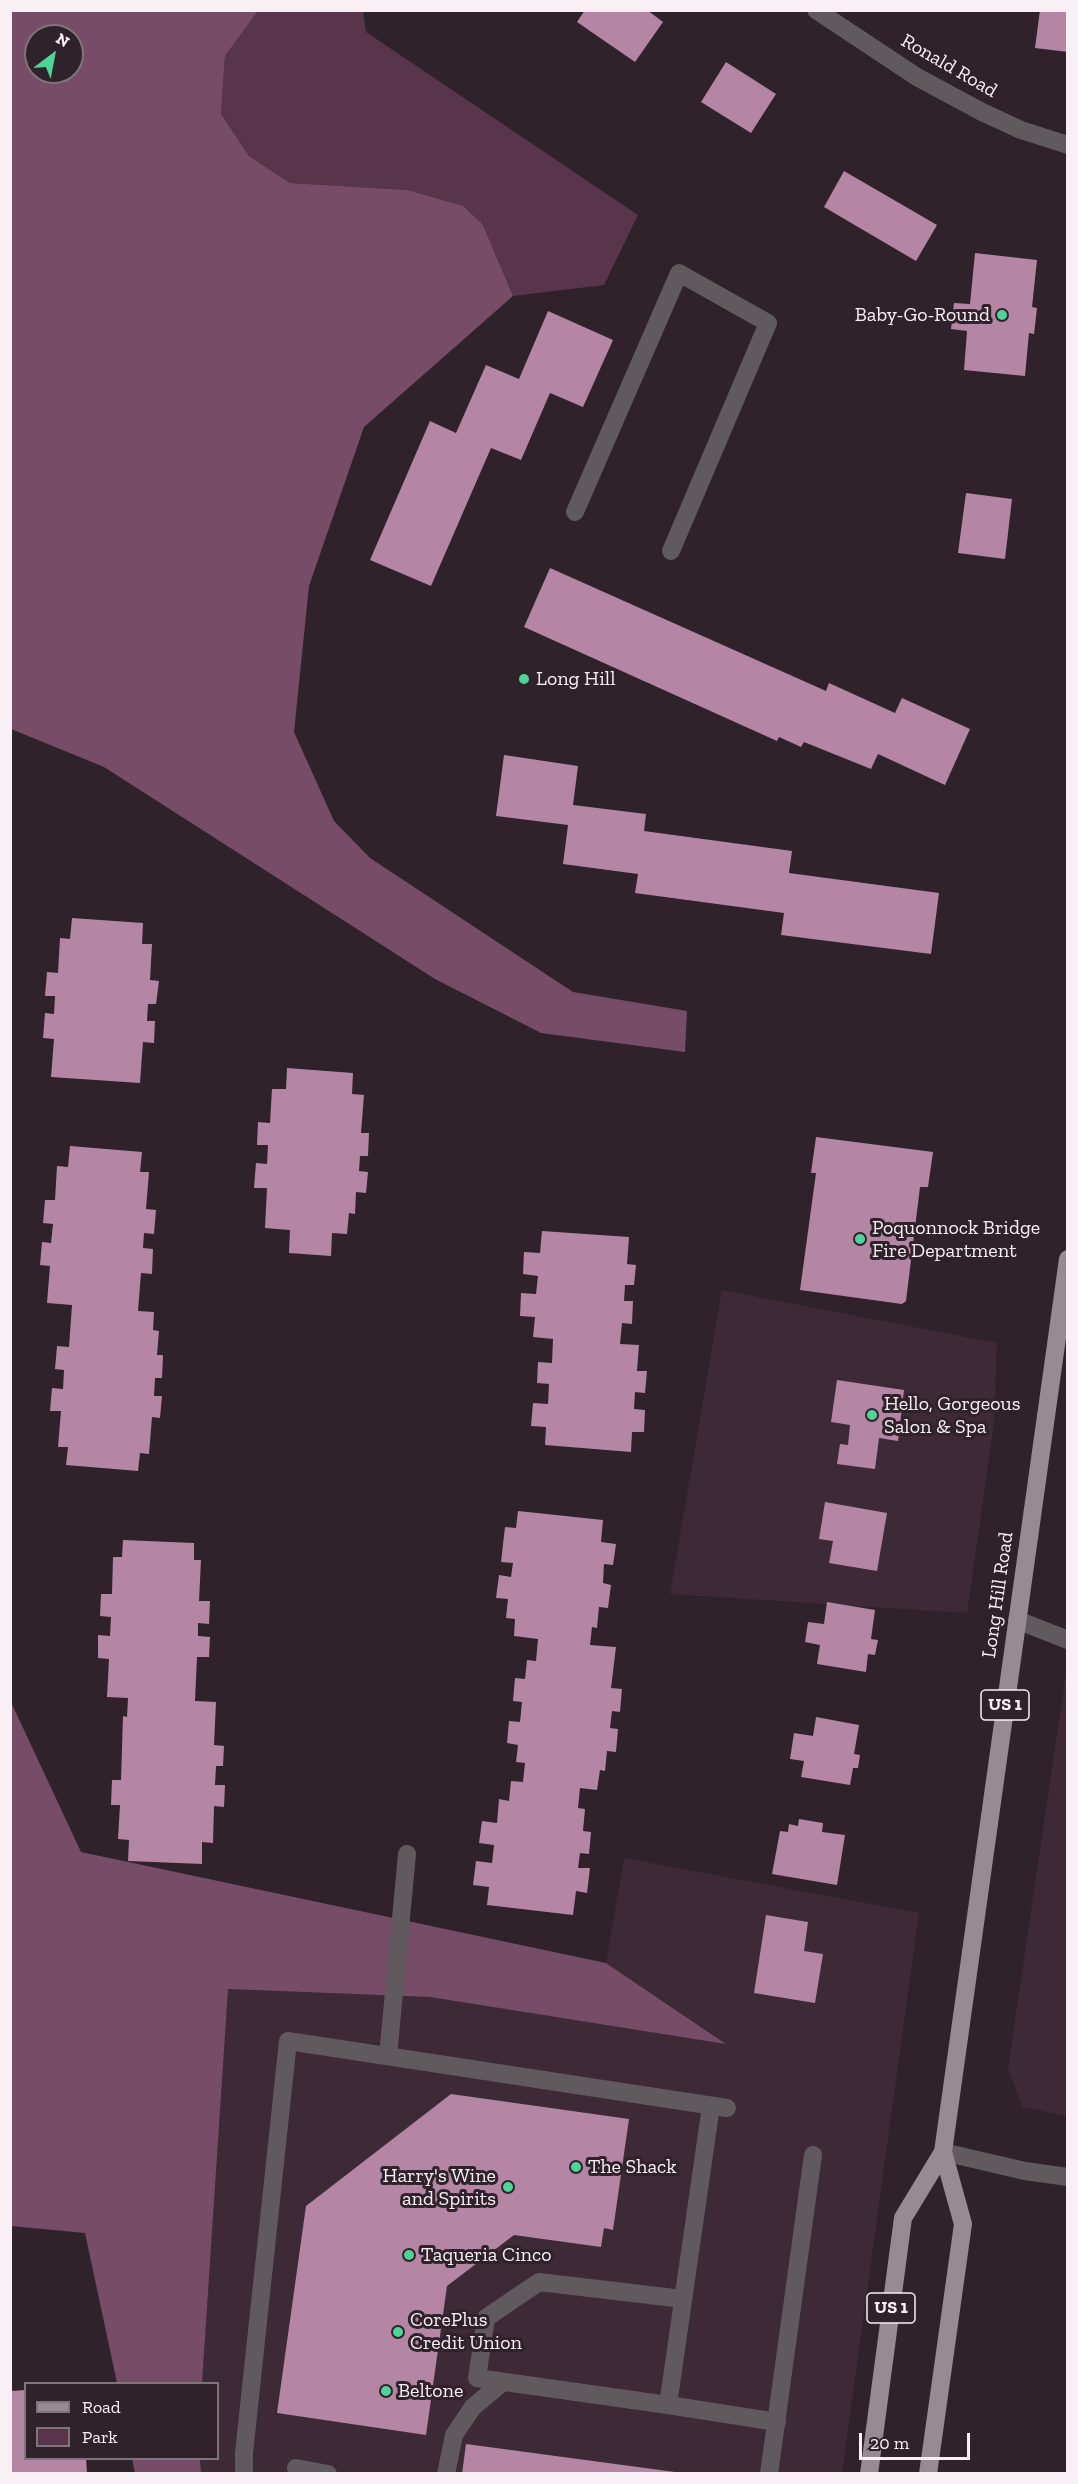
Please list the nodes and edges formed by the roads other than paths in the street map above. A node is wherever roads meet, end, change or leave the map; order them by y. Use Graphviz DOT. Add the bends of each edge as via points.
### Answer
graph roads {
  1 [pos="816,10"];
  2 [pos="1068,145"];
  3 [pos="575,512"];
  4 [pos="671,551"];
  5 [pos="1068,1259"];
  6 [pos="1017,1620"];
  7 [pos="1068,1640"];
  8 [pos="407,1854"];
  9 [pos="388,2056"];
  10 [pos="943,2152"];
  11 [pos="813,2155"];
  12 [pos="1068,2177"];
  13 [pos="683,2299"];
  14 [pos="503,2382"];
  15 [pos="668,2405"];
  16 [pos="777,2422"];
  17 [pos="296,2468"];
  18 [pos="244,2474"];
  19 [pos="328,2474"];
  20 [pos="446,2474"];
  21 [pos="769,2474"];
  22 [pos="869,2474"];
  23 [pos="928,2474"];
  1 -- 2 [label="street, Ronald Road" via="917,77 982,112"];
  3 -- 4 [label="street" via="679,273 768,323"];
  5 -- 6 [label="main road, Long Hill Road / US 1"];
  6 -- 7 [label="street"];
  6 -- 10 [label="main road, Long Hill Road / US 1"];
  8 -- 9 [label="street"];
  9 -- 13 [label="street" via="719,2107"];
  9 -- 18 [label="street" via="288,2042 243,2453"];
  10 -- 12 [label="street"];
  10 -- 22 [label="main road, Long Hill Road / US 1" via="903,2218"];
  10 -- 23 [label="main road, Long Hill Road / US 1" via="963,2224"];
  11 -- 16 [label="street"];
  13 -- 14 [label="street" via="539,2282 486,2318 477,2378"];
  13 -- 15 [label="street"];
  14 -- 15 [label="street"];
  14 -- 20 [label="street" via="473,2407 454,2435"];
  15 -- 16 [label="street"];
  16 -- 21 [label="street"];
  17 -- 19 [label="street"];
}
